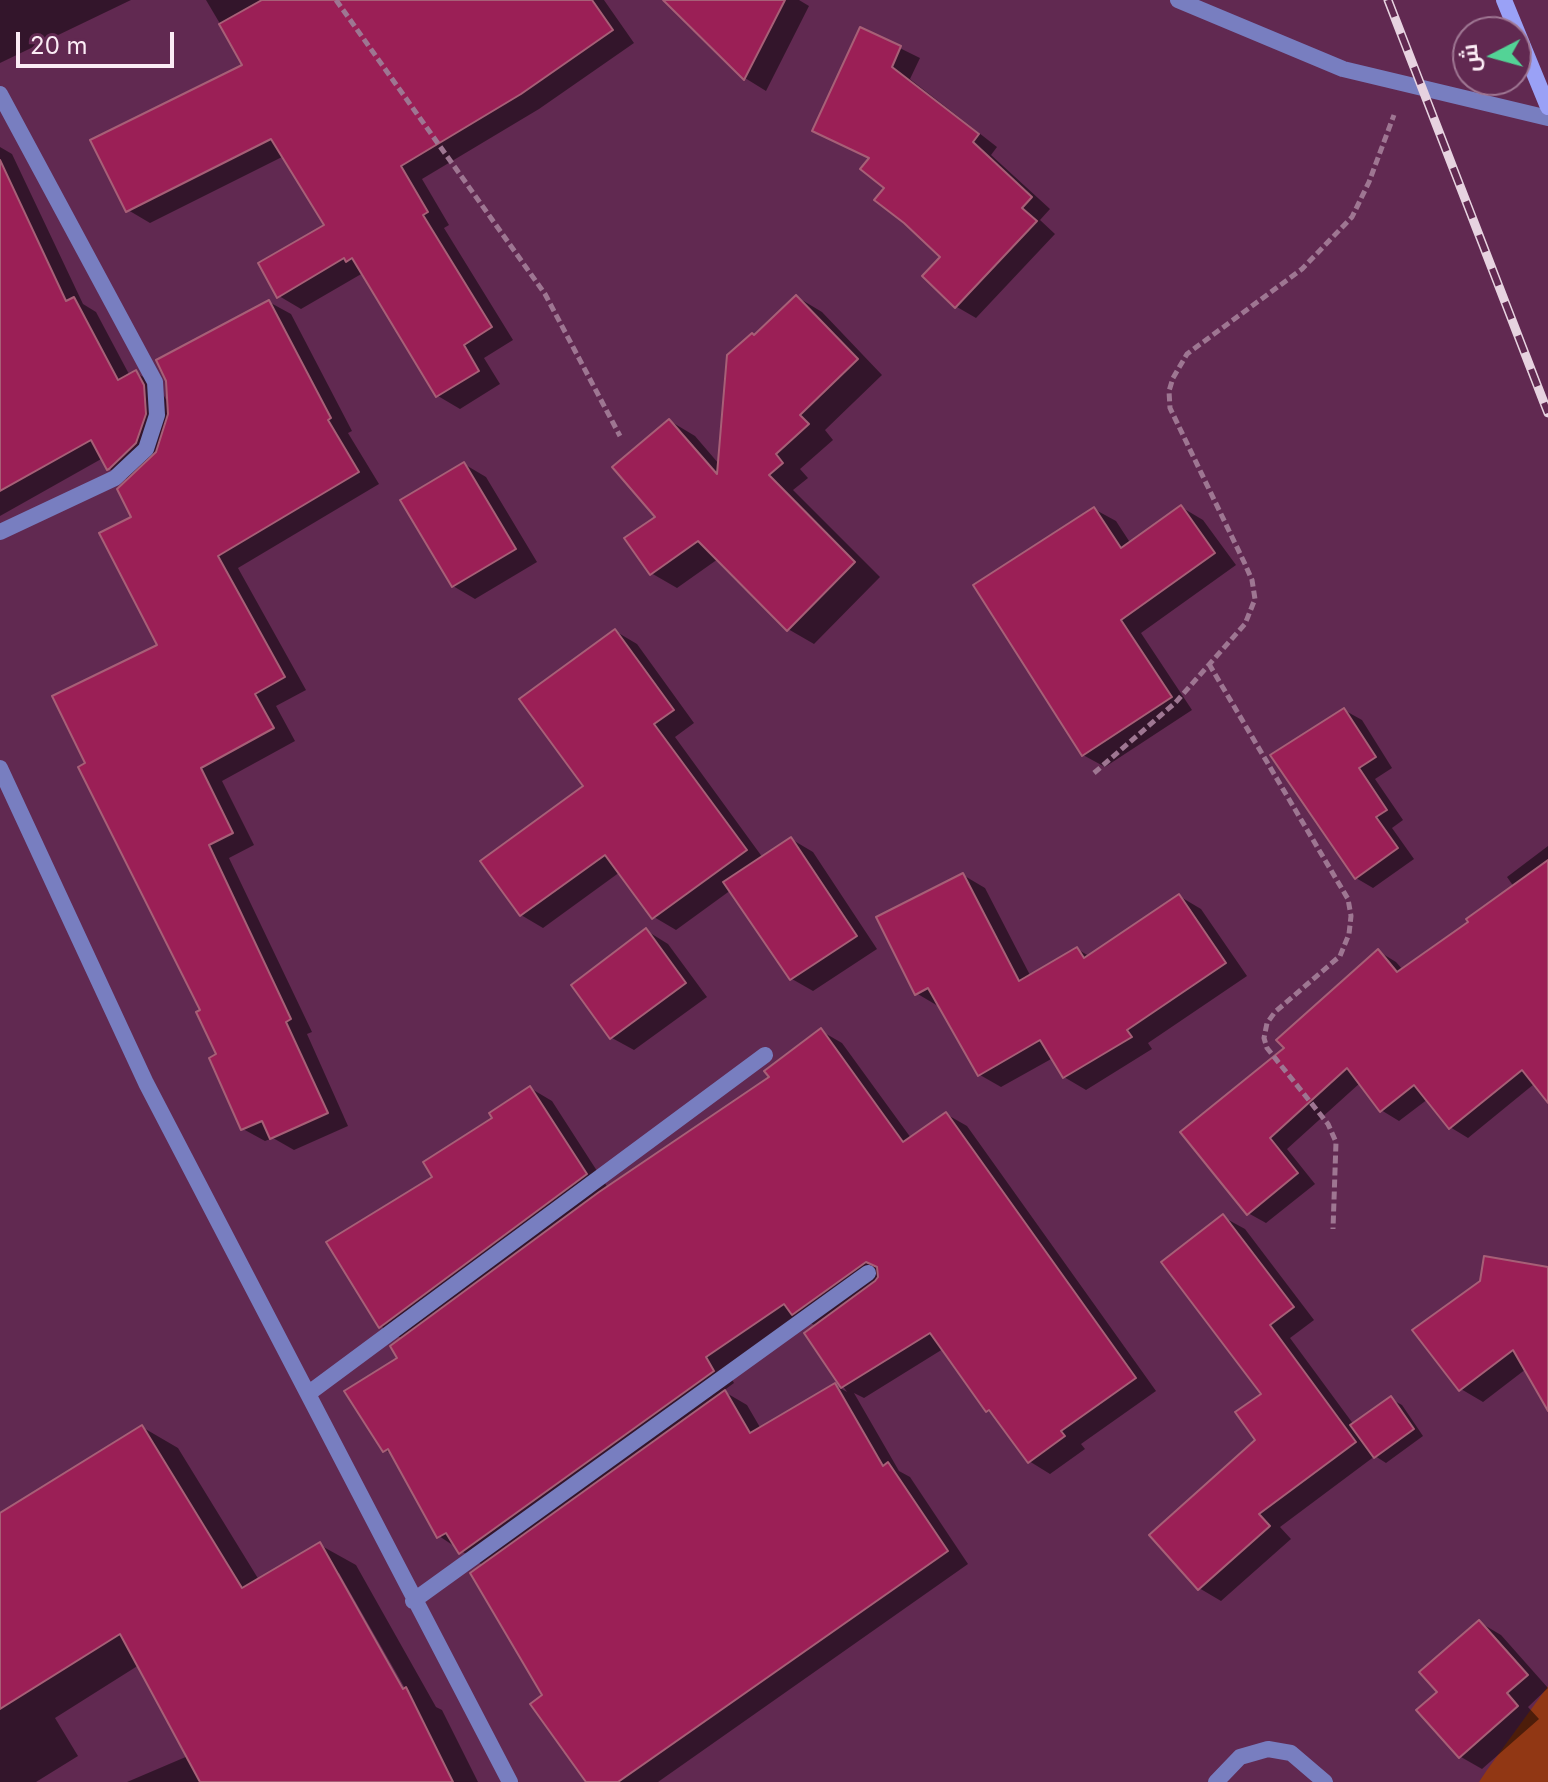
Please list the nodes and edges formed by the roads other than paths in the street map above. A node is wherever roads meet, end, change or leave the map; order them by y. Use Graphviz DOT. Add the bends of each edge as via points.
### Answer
graph roads {
  1 [pos="1178,0"];
  2 [pos="1504,0"];
  3 [pos="0,94"];
  4 [pos="1548,107"];
  5 [pos="1548,118"];
  6 [pos="0,532"];
  7 [pos="0,768"];
  8 [pos="765,1055"];
  9 [pos="868,1273"];
  10 [pos="309,1393"];
  11 [pos="413,1601"];
  12 [pos="510,1782"];
  13 [pos="1216,1782"];
  14 [pos="1325,1782"];
  1 -- 5 [label="street" via="1343,69"];
  2 -- 4 [label="street"];
  3 -- 6 [label="street" via="155,382 157,415 146,449 115,478"];
  7 -- 10 [label="street" via="146,1083"];
  8 -- 10 [label="street"];
  9 -- 11 [label="street"];
  10 -- 11 [label="street"];
  11 -- 12 [label="street"];
  13 -- 14 [label="street" via="1240,1757 1268,1749 1291,1753"];
}
